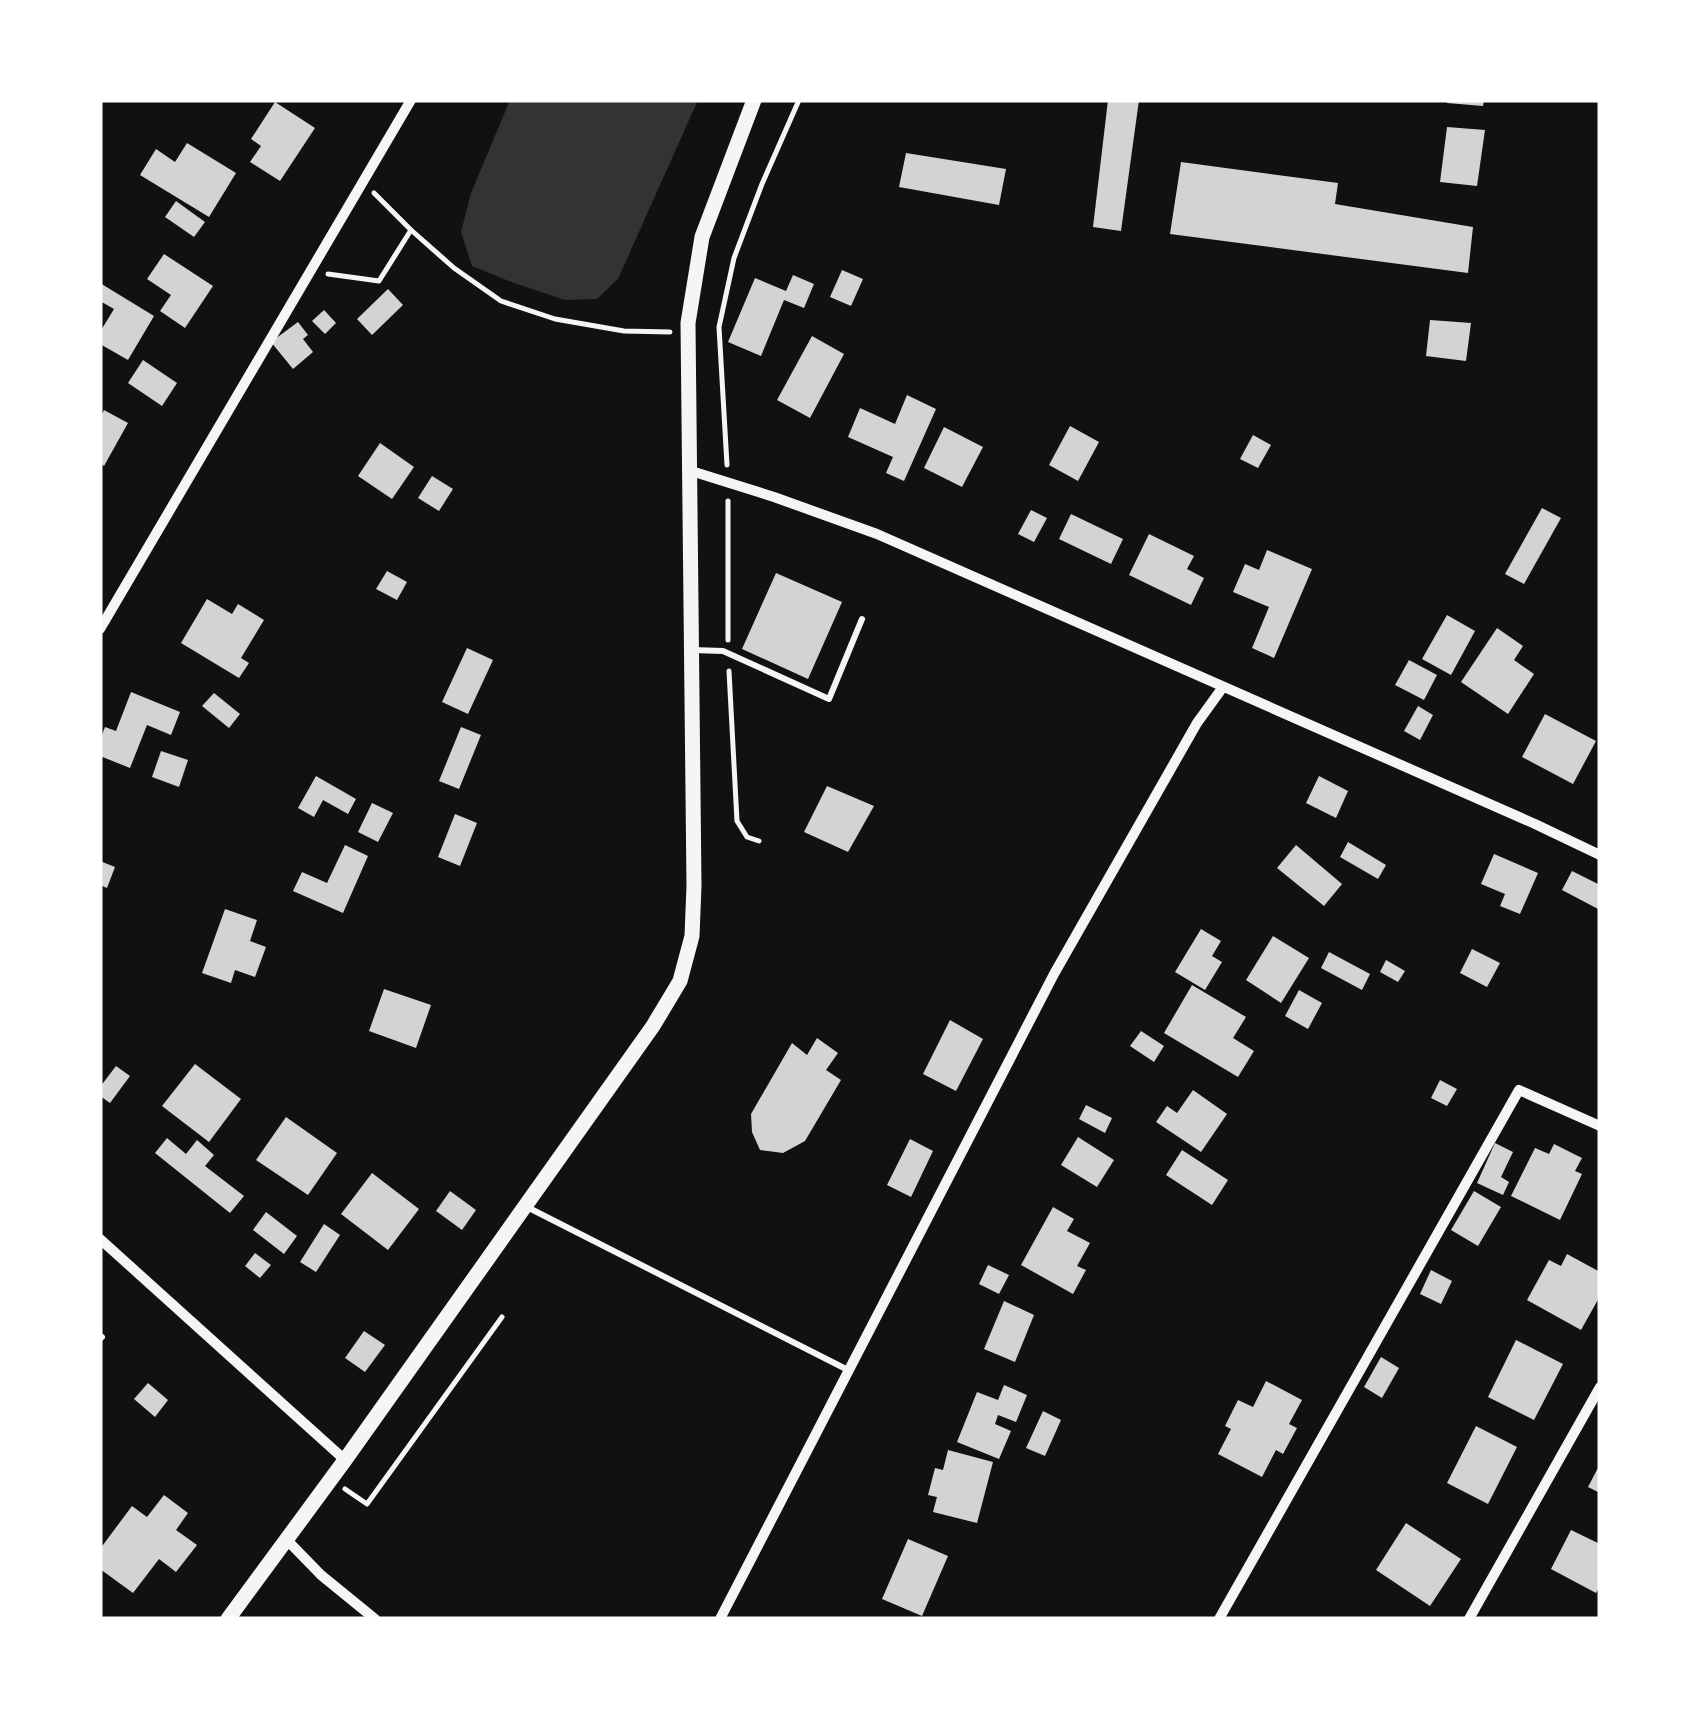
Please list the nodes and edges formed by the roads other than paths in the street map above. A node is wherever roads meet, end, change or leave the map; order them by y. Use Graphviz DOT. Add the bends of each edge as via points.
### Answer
graph roads {
  1 [pos="412,100"];
  2 [pos="754,100"];
  3 [pos="688,470"];
  4 [pos="862,619"];
  5 [pos="100,629"];
  6 [pos="690,650"];
  7 [pos="1223,687"];
  8 [pos="1600,856"];
  9 [pos="1600,1126"];
  10 [pos="525,1206"];
  11 [pos="100,1239"];
  12 [pos="849,1370"];
  13 [pos="1600,1386"];
  14 [pos="345,1460"];
  15 [pos="286,1539"];
  16 [pos="228,1619"];
  17 [pos="375,1619"];
  18 [pos="720,1619"];
  19 [pos="1219,1619"];
  20 [pos="1470,1619"];
  1 -- 5 [label="street"];
  2 -- 3 [label="street" via="702,238 688,322"];
  3 -- 6 [label="street"];
  3 -- 7 [label="street" via="877,534"];
  4 -- 6 [label="lane" via="829,699 723,652"];
  6 -- 10 [label="street" via="694,886 692,936 680,980"];
  7 -- 8 [label="street"];
  7 -- 12 [label="street" via="1054,974"];
  9 -- 19 [label="street" via="1518,1090"];
  10 -- 12 [label="lane"];
  10 -- 14 [label="street"];
  11 -- 14 [label="street"];
  12 -- 18 [label="street"];
  13 -- 20 [label="street"];
  14 -- 15 [label="street"];
  15 -- 16 [label="street"];
  15 -- 17 [label="street"];
}
